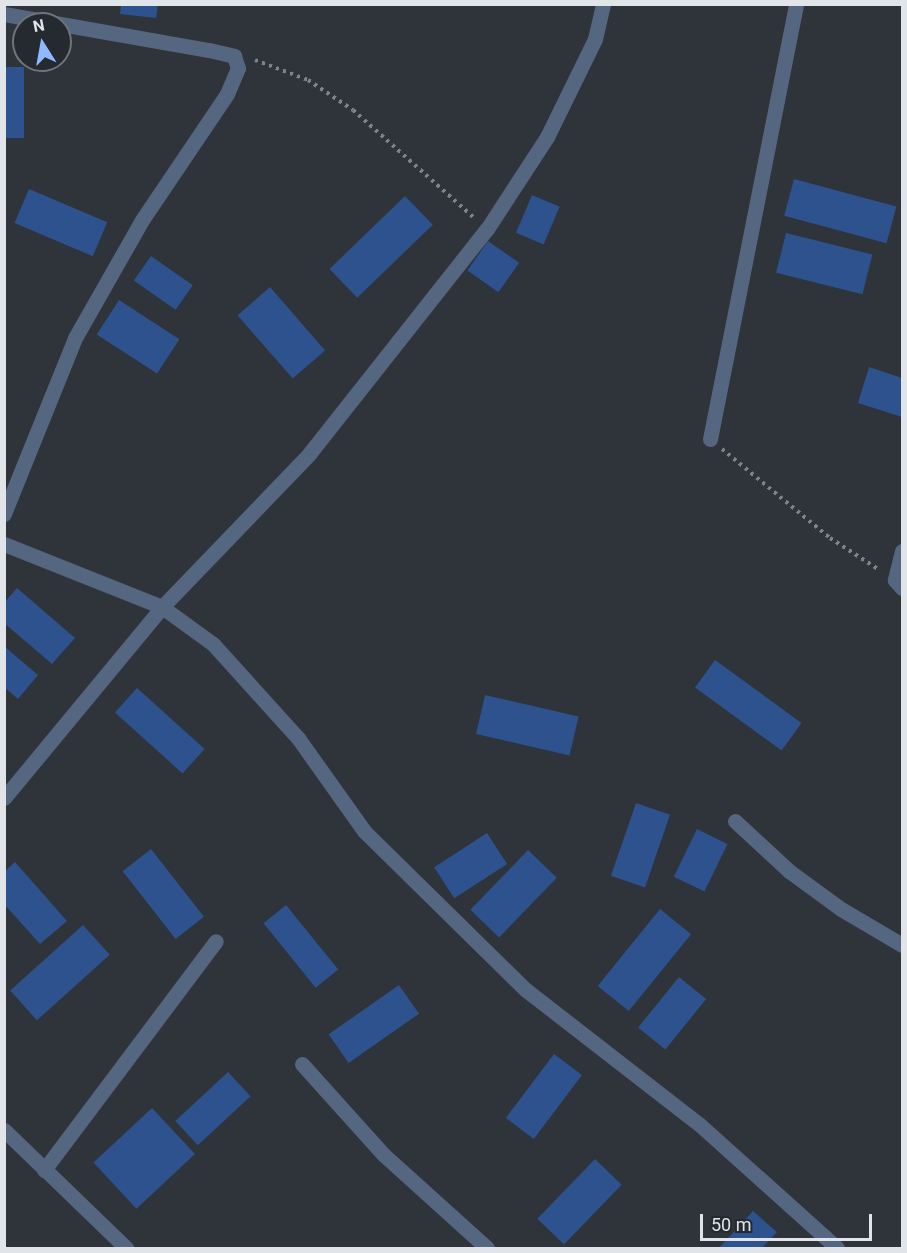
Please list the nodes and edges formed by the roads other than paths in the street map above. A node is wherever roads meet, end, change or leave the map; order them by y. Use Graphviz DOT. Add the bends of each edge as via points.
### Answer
graph roads {
  1 [pos="603,4"];
  2 [pos="796,4"];
  3 [pos="4,14"];
  4 [pos="710,439"];
  5 [pos="4,514"];
  6 [pos="4,544"];
  7 [pos="903,552"];
  8 [pos="899,584"];
  9 [pos="162,607"];
  10 [pos="4,798"];
  11 [pos="735,821"];
  12 [pos="216,941"];
  13 [pos="903,945"];
  14 [pos="302,1064"];
  15 [pos="4,1130"];
  16 [pos="44,1170"];
  17 [pos="126,1248"];
  18 [pos="487,1248"];
  19 [pos="837,1248"];
  1 -- 9 [label="street" via="595,39 547,137 487,229 309,454"];
  2 -- 4 [label="street"];
  3 -- 5 [label="street" via="234,56 238,68 227,94 142,220 75,338"];
  6 -- 9 [label="street"];
  7 -- 8 [label="street"];
  9 -- 10 [label="street"];
  9 -- 19 [label="street" via="213,644 298,738 364,831 526,990 700,1125"];
  11 -- 13 [label="street" via="789,871 841,909"];
  12 -- 16 [label="street"];
  14 -- 18 [label="street" via="384,1155"];
  15 -- 16 [label="street"];
  16 -- 17 [label="street"];
}
